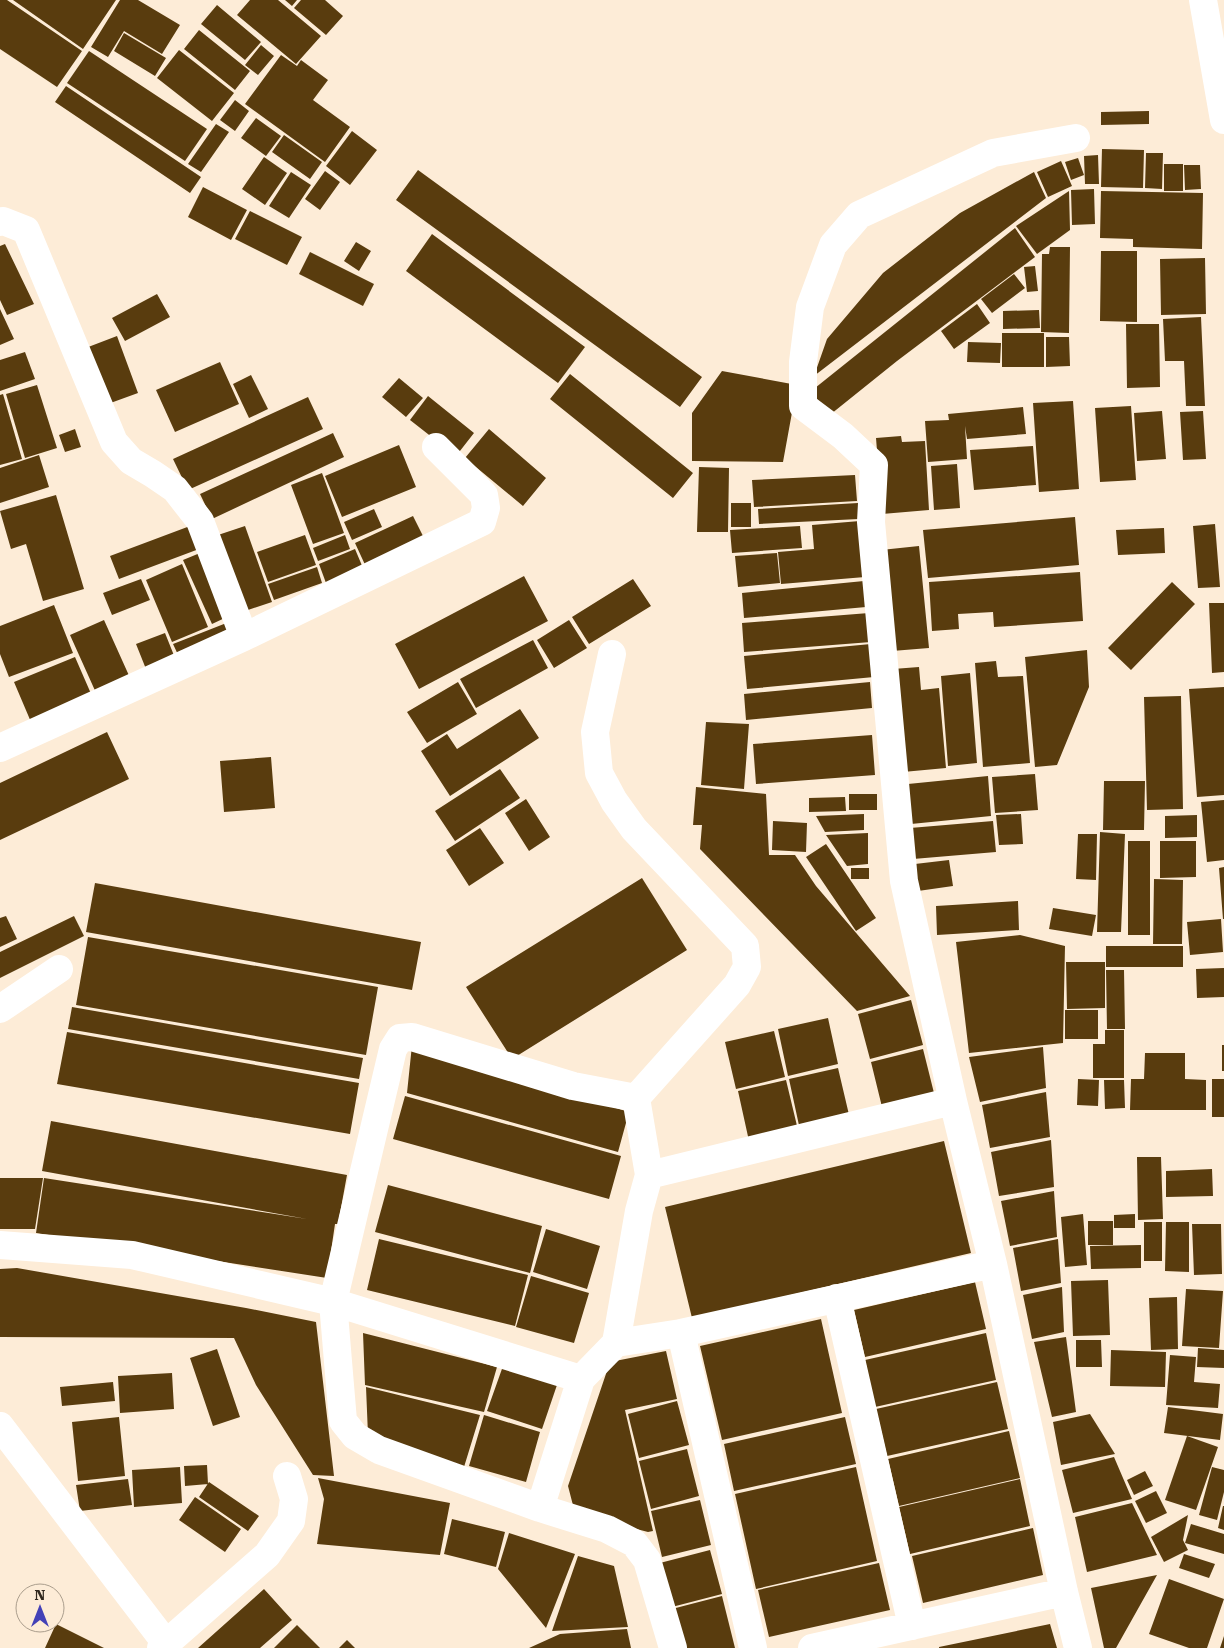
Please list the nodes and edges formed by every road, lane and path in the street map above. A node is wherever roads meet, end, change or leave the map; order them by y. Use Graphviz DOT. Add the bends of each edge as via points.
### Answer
graph roads {
  1 [pos="1203,0"];
  2 [pos="1224,120"];
  3 [pos="1076,138"];
  4 [pos="0,222"];
  5 [pos="436,447"];
  6 [pos="244,637"];
  7 [pos="612,654"];
  8 [pos="0,747"];
  9 [pos="59,969"];
  10 [pos="0,1009"];
  11 [pos="636,1098"];
  12 [pos="953,1102"];
  13 [pos="649,1176"];
  14 [pos="0,1245"];
  15 [pos="993,1264"];
  16 [pos="837,1298"];
  17 [pos="332,1302"];
  18 [pos="681,1333"];
  19 [pos="616,1343"];
  20 [pos="581,1379"];
  21 [pos="0,1426"];
  22 [pos="287,1476"];
  23 [pos="540,1508"];
  24 [pos="1064,1592"];
  25 [pos="912,1626"];
  26 [pos="163,1645"];
  27 [pos="673,1648"];
  28 [pos="752,1648"];
  29 [pos="812,1648"];
  30 [pos="1078,1648"];
  1 -- 2 [label="street"];
  3 -- 12 [label="street" via="993,153 859,216 833,245 810,307 804,353 803,406 874,465 871,522 904,880"];
  4 -- 6 [label="street" via="26,230 114,442 131,461 175,489 200,521"];
  5 -- 6 [label="street" via="484,495 486,508 482,522"];
  6 -- 8 [label="street"];
  7 -- 11 [label="street" via="595,732 599,773 634,829 745,946 747,967 737,985"];
  9 -- 10 [label="street"];
  11 -- 13 [label="street"];
  11 -- 17 [label="street" via="573,1086 412,1037 400,1038 393,1049"];
  12 -- 13 [label="street"];
  12 -- 15 [label="street"];
  13 -- 19 [label="street" via="639,1211"];
  14 -- 17 [label="street" via="132,1255"];
  15 -- 16 [label="street"];
  15 -- 24 [label="street"];
  16 -- 18 [label="street"];
  16 -- 25 [label="street"];
  17 -- 20 [label="street"];
  17 -- 23 [label="street" via="343,1421 355,1436 379,1450"];
  18 -- 19 [label="street"];
  18 -- 28 [label="street"];
  19 -- 20 [label="street"];
  20 -- 23 [label="street"];
  21 -- 26 [label="street"];
  22 -- 26 [label="street" via="294,1498 291,1521 267,1555"];
  23 -- 27 [label="street" via="607,1529 634,1543 647,1560"];
  24 -- 25 [label="street"];
  24 -- 30 [label="street"];
  25 -- 29 [label="street"];
}
